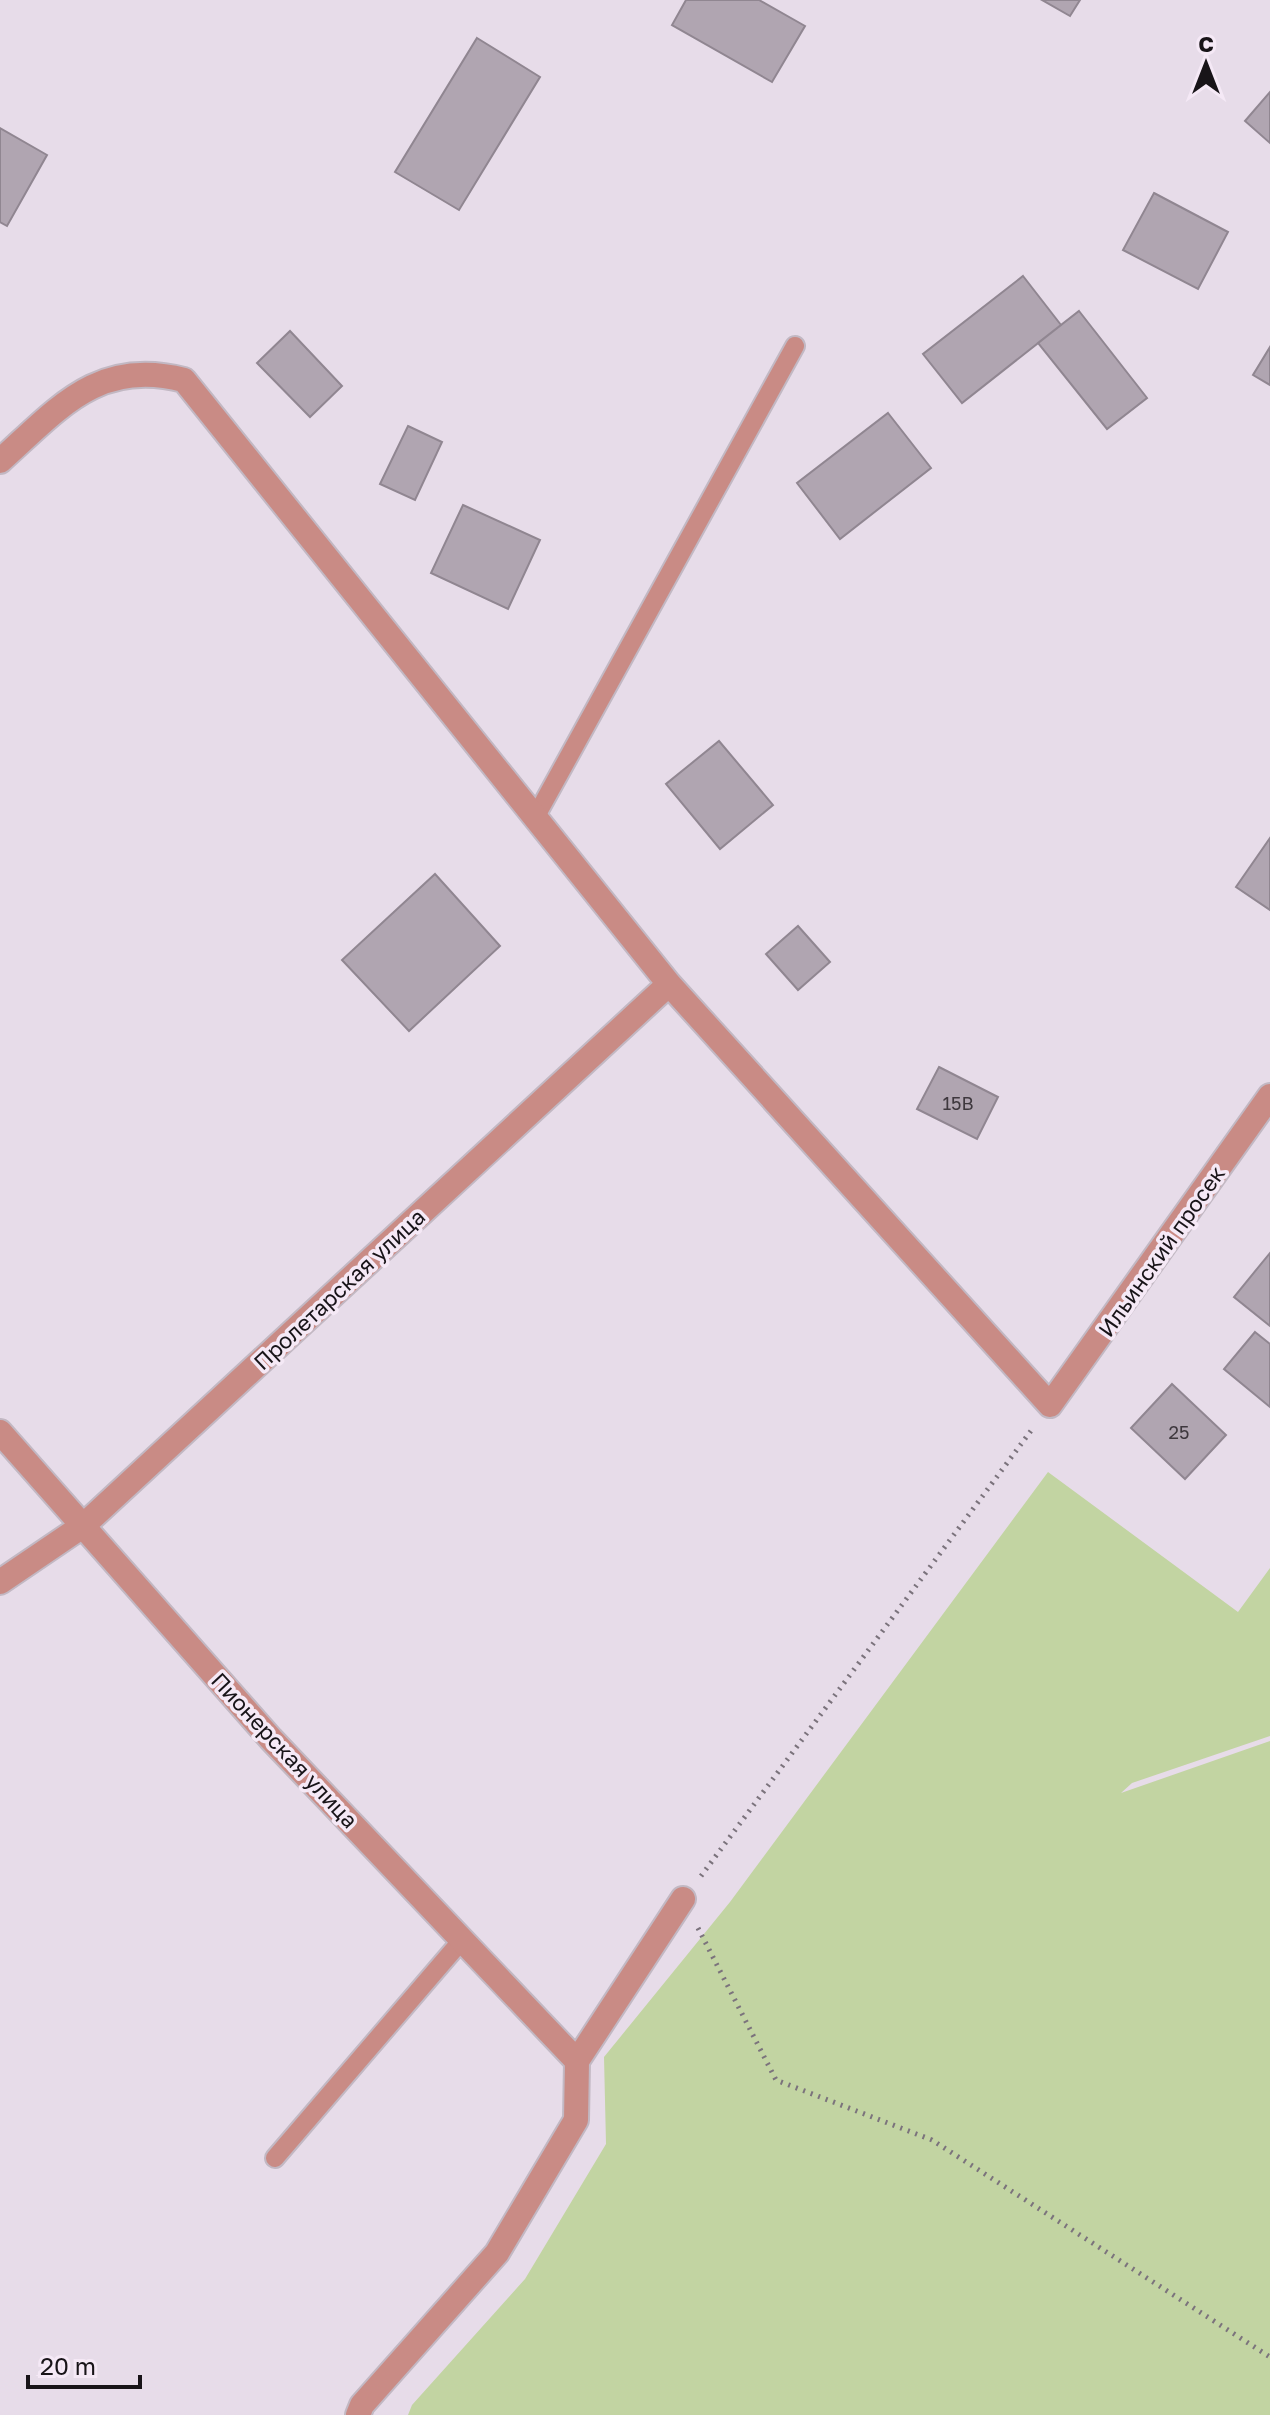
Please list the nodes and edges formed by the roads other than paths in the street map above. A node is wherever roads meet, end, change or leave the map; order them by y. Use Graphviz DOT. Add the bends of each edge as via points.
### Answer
graph roads {
  1 [pos="795,346"];
  2 [pos="0,461"];
  3 [pos="536,816"];
  4 [pos="669,984"];
  5 [pos="1270,1096"];
  6 [pos="0,1432"];
  7 [pos="84,1525"];
  8 [pos="0,1582"];
  9 [pos="683,1899"];
  10 [pos="462,1940"];
  11 [pos="577,2061"];
  12 [pos="275,2158"];
  13 [pos="358,2415"];
  1 -- 3 [label="lane"];
  2 -- 3 [label="street" via="65,403 113,377 151,372 184,380"];
  3 -- 4 [label="street"];
  4 -- 5 [label="street, Ильинский просек" via="1050,1405"];
  4 -- 7 [label="street, Пролетарская улица"];
  6 -- 7 [label="street, Пионерская улица"];
  7 -- 8 [label="street, Пролетарская улица"];
  7 -- 10 [label="street, Пионерская улица" via="271,1739"];
  9 -- 11 [label="street"];
  10 -- 11 [label="street, Пионерская улица"];
  10 -- 12 [label="lane"];
  11 -- 13 [label="street" via="576,2120 497,2253"];
}
